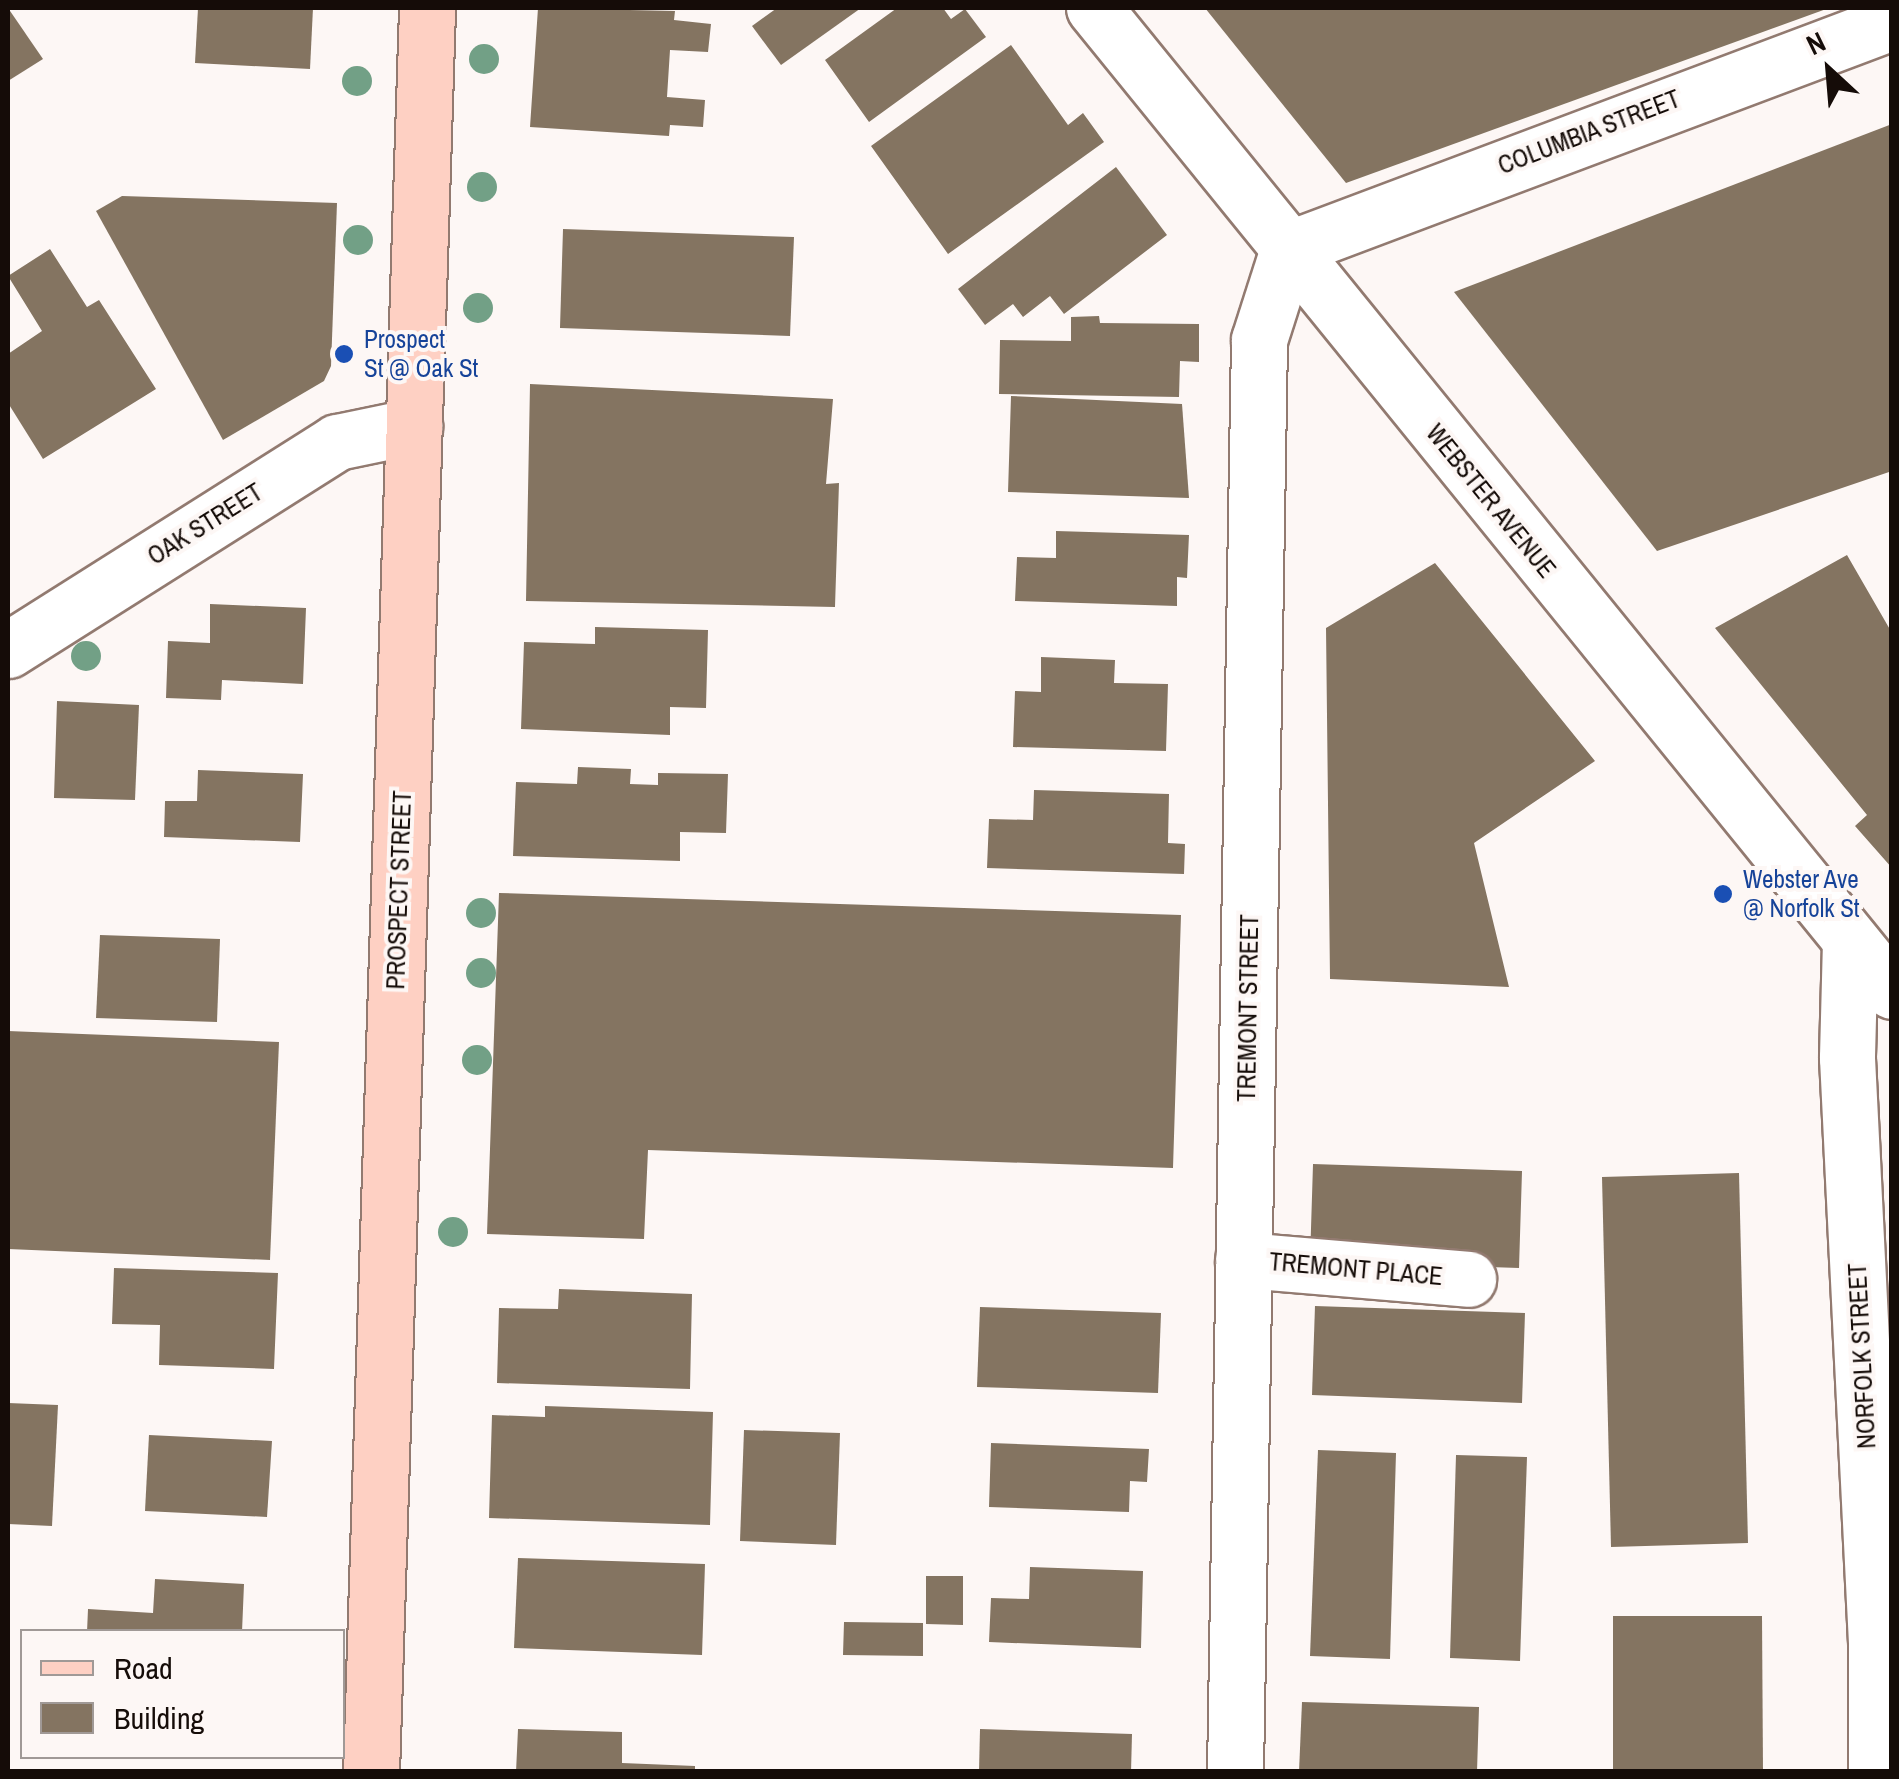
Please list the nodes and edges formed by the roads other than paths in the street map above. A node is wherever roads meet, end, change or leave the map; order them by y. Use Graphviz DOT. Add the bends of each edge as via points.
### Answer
graph roads {
  1 [pos="426,8"];
  2 [pos="1094,8"];
  3 [pos="1892,22"];
  4 [pos="1288,249"];
  5 [pos="414,426"];
  6 [pos="8,650"];
  7 [pos="1850,941"];
  8 [pos="1892,991"];
  9 [pos="1244,1260"];
  10 [pos="1468,1279"];
  11 [pos="371,1772"];
  12 [pos="1234,1772"];
  13 [pos="1876,1772"];
  1 -- 5 [label="main road, PROSPECT STREET"];
  2 -- 4 [label="street, WEBSTER AVENUE"];
  3 -- 4 [label="street, COLUMBIA STREET"];
  4 -- 7 [label="street, WEBSTER AVENUE"];
  4 -- 9 [label="street, TREMONT STREET" via="1258,340"];
  5 -- 6 [label="street, OAK STREET" via="337,442"];
  5 -- 11 [label="main road, PROSPECT STREET"];
  7 -- 8 [label="street, WEBSTER AVENUE"];
  7 -- 13 [label="street, NORFOLK STREET" via="1847,1058 1876,1643"];
  9 -- 10 [label="street, TREMONT PLACE"];
  9 -- 12 [label="street, TREMONT STREET"];
}
